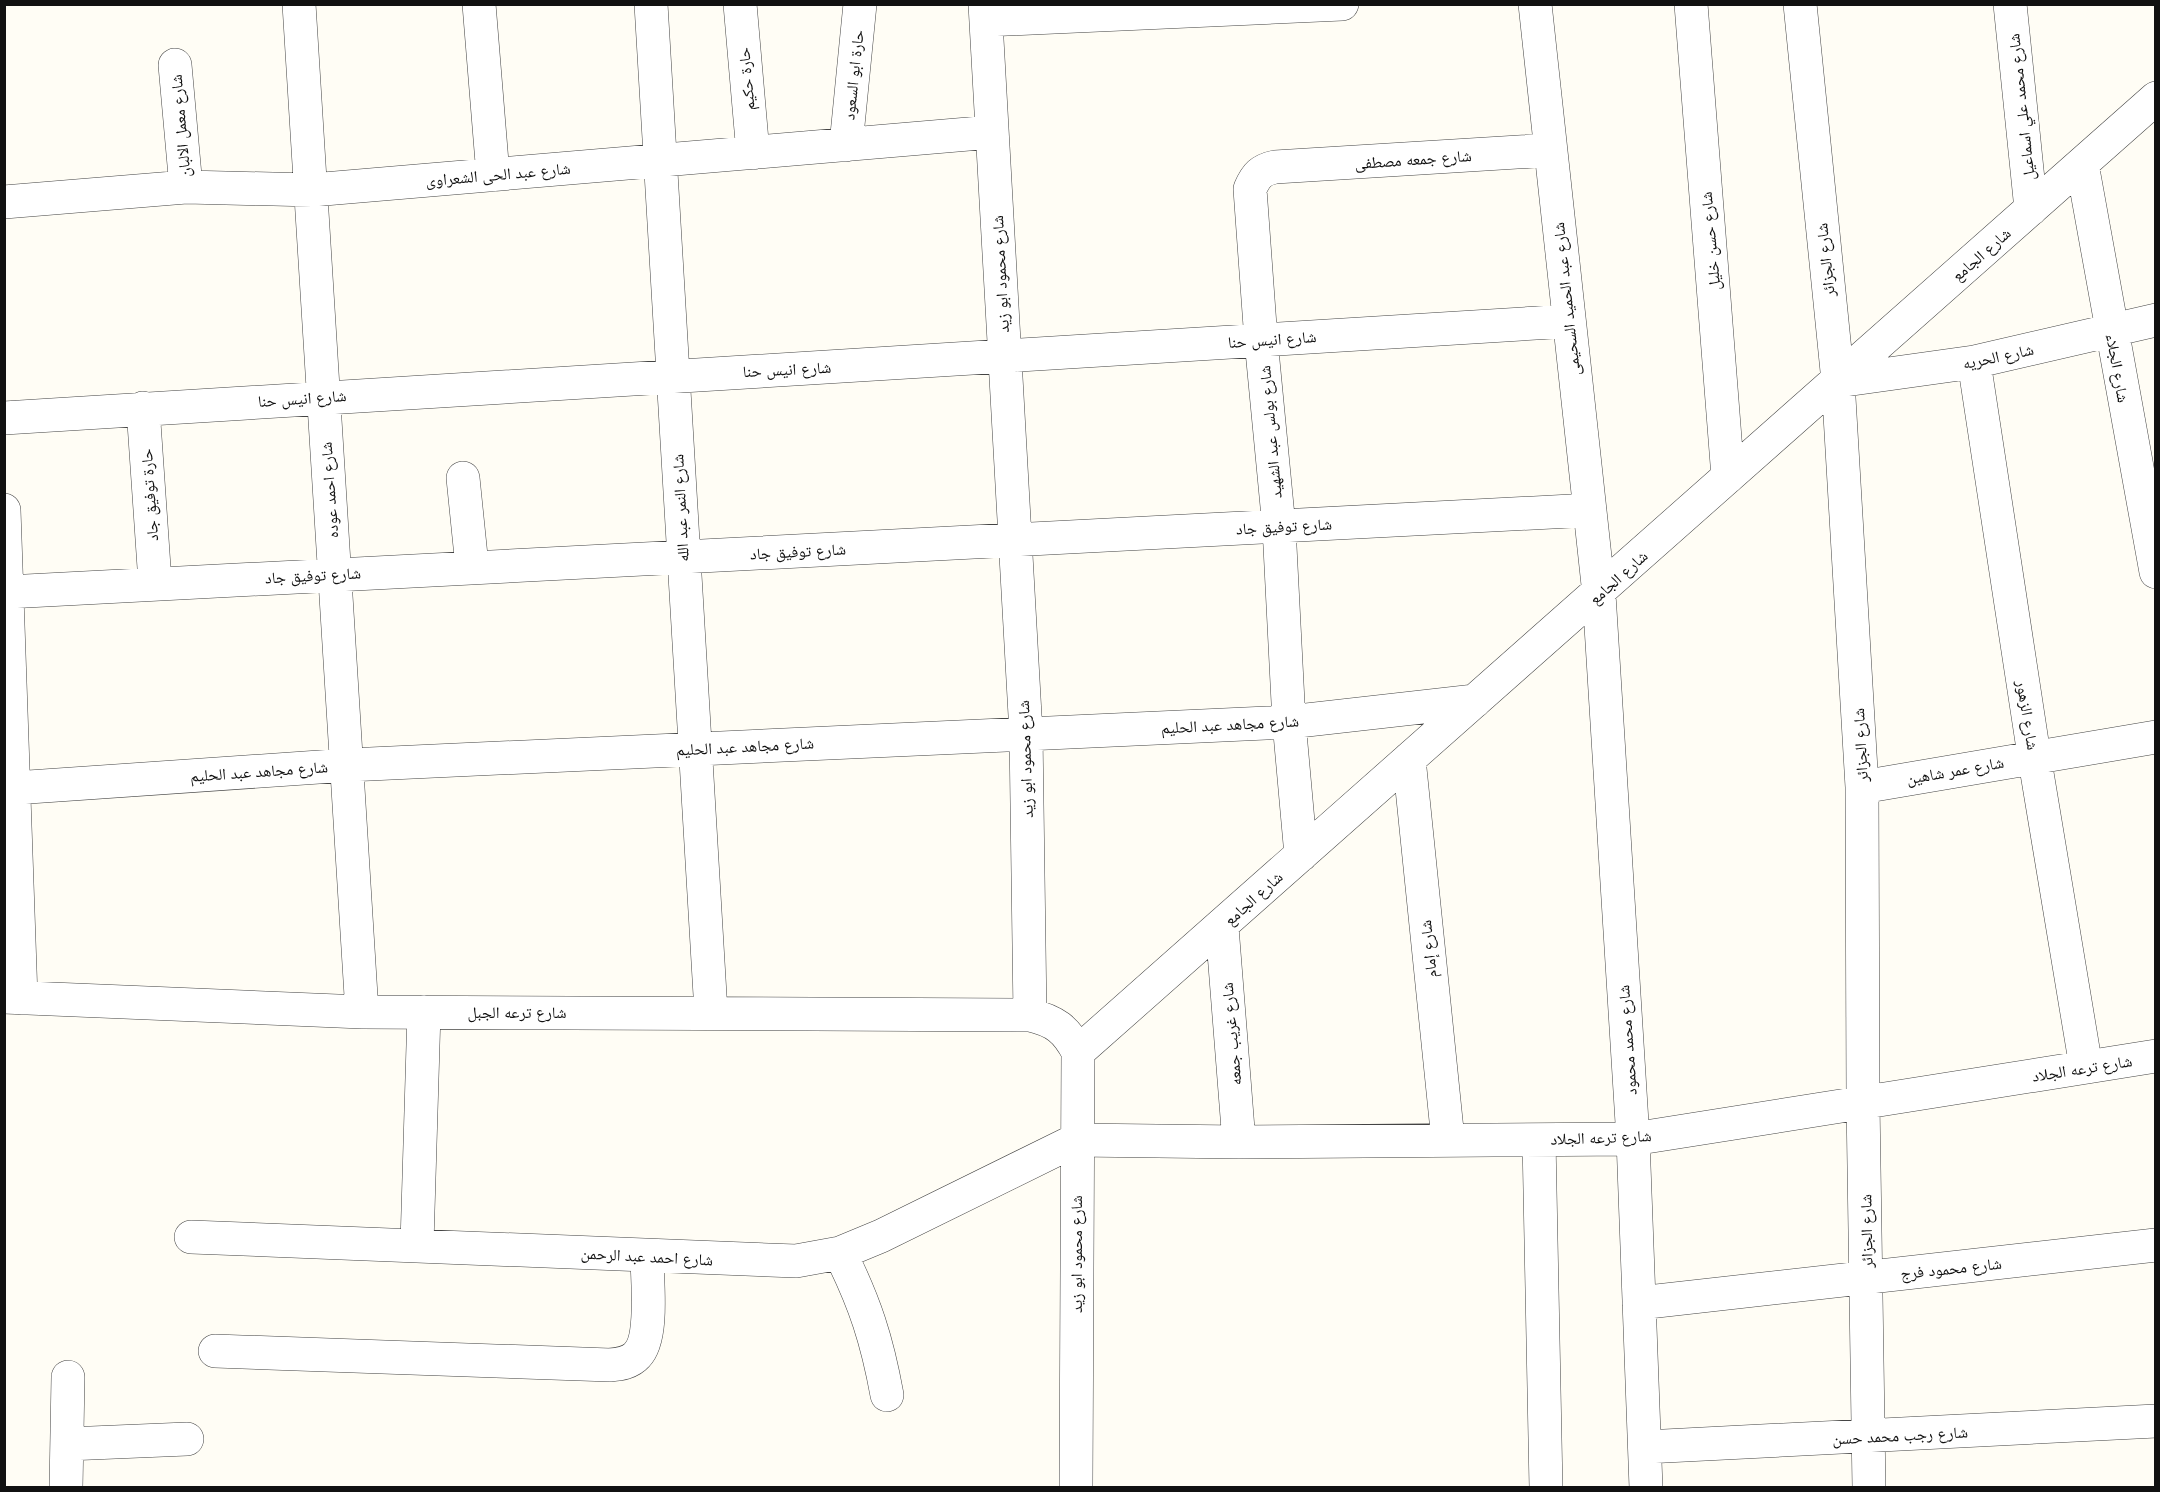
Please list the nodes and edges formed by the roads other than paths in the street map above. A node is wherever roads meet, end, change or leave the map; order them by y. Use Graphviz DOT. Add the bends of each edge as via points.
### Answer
graph roads {
  1 [pos="299,4"];
  2 [pos="479,4"];
  3 [pos="651,4"];
  4 [pos="740,4"];
  5 [pos="860,4"];
  6 [pos="1342,4"];
  7 [pos="1534,4"];
  8 [pos="1691,4"];
  9 [pos="1800,4"];
  10 [pos="2010,4"];
  11 [pos="985,12"];
  12 [pos="175,65"];
  13 [pos="2156,98"];
  14 [pos="992,132"];
  15 [pos="846,145"];
  16 [pos="1550,150"];
  17 [pos="753,153"];
  18 [pos="661,161"];
  19 [pos="2082,164"];
  20 [pos="1275,167"];
  21 [pos="493,175"];
  22 [pos="186,187"];
  23 [pos="312,190"];
  24 [pos="4,202"];
  25 [pos="2031,209"];
  26 [pos="2156,320"];
  27 [pos="1569,321"];
  28 [pos="2111,330"];
  29 [pos="1261,340"];
  30 [pos="1004,356"];
  31 [pos="1974,362"];
  32 [pos="673,376"];
  33 [pos="1838,381"];
  34 [pos="322,397"];
  35 [pos="142,408"];
  36 [pos="4,418"];
  37 [pos="1728,477"];
  38 [pos="463,478"];
  39 [pos="4,510"];
  40 [pos="1590,510"];
  41 [pos="1279,527"];
  42 [pos="1015,540"];
  43 [pos="683,556"];
  44 [pos="472,566"];
  45 [pos="2156,572"];
  46 [pos="336,574"];
  47 [pos="155,582"];
  48 [pos="7,592"];
  49 [pos="1599,594"];
  50 [pos="1475,701"];
  51 [pos="1289,722"];
  52 [pos="1026,733"];
  53 [pos="2156,737"];
  54 [pos="696,748"];
  55 [pos="2034,756"];
  56 [pos="1409,759"];
  57 [pos="348,765"];
  58 [pos="1862,787"];
  59 [pos="14,788"];
  60 [pos="1301,855"];
  61 [pos="1222,927"];
  62 [pos="13,998"];
  63 [pos="362,1012"];
  64 [pos="424,1012"];
  65 [pos="711,1012"];
  66 [pos="1030,1016"];
  67 [pos="1078,1052"];
  68 [pos="2156,1056"];
  69 [pos="2086,1067"];
  70 [pos="1863,1102"];
  71 [pos="1633,1139"];
  72 [pos="1076,1140"];
  73 [pos="1448,1140"];
  74 [pos="1539,1140"];
  75 [pos="1239,1142"];
  76 [pos="191,1237"];
  77 [pos="417,1244"];
  78 [pos="2156,1245"];
  79 [pos="840,1253"];
  80 [pos="647,1256"];
  81 [pos="1867,1278"];
  82 [pos="1639,1303"];
  83 [pos="215,1351"];
  84 [pos="68,1377"];
  85 [pos="887,1395"];
  86 [pos="2156,1421"];
  87 [pos="1869,1437"];
  88 [pos="187,1439"];
  89 [pos="67,1444"];
  90 [pos="1645,1447"];
  91 [pos="66,1488"];
  92 [pos="1076,1488"];
  93 [pos="1546,1488"];
  94 [pos="1646,1488"];
  95 [pos="1869,1488"];
  1 -- 23 [label="street, شارع احمد عوده"];
  2 -- 21 [label="street"];
  3 -- 18 [label="street, شارع النمر عبد الله"];
  4 -- 17 [label="street, حارة حكيم"];
  5 -- 15 [label="street, حارة ابو السعود"];
  6 -- 11 [label="street"];
  7 -- 16 [label="street, شارع عبد الحميد السحيمى"];
  8 -- 37 [label="street, شارع حسن خليل"];
  9 -- 33 [label="street, شارع الجزائر"];
  10 -- 25 [label="street, شارع محمد علي اسماعيل"];
  11 -- 14 [label="street, شارع محمود ابو زيد"];
  12 -- 22 [label="street, شارع معمل الالبان"];
  13 -- 19 [label="street, شارع الجامع"];
  14 -- 15 [label="street, شارع عبد الحى الشعراوى"];
  14 -- 30 [label="street, شارع محمود ابو زيد"];
  15 -- 17 [label="street, شارع عبد الحى الشعراوى"];
  16 -- 20 [label="street, شارع جمعه مصطفى"];
  16 -- 27 [label="street, شارع عبد الحميد السحيمى"];
  17 -- 18 [label="street, شارع عبد الحى الشعراوى"];
  18 -- 21 [label="street, شارع عبد الحى الشعراوى"];
  18 -- 32 [label="street, شارع النمر عبد الله"];
  19 -- 25 [label="street, شارع الجامع"];
  19 -- 28 [label="street, شارع الجلاء"];
  20 -- 29 [label="street, شارع بولس عبد الشهيد" via="1264,170 1250,189"];
  21 -- 23 [label="street, شارع عبد الحى الشعراوى"];
  22 -- 23 [label="street, شارع عبد الحى الشعراوى"];
  22 -- 24 [label="street, شارع عبد الحى الشعراوى"];
  23 -- 34 [label="street, شارع احمد عوده"];
  25 -- 33 [label="street, شارع الجامع"];
  26 -- 28 [label="street, شارع الحريه"];
  27 -- 29 [label="street, شارع انيس حنا"];
  27 -- 40 [label="street, شارع عبد الحميد السحيمى"];
  28 -- 31 [label="street, شارع الحريه"];
  28 -- 45 [label="street, شارع الجلاء"];
  29 -- 30 [label="street, شارع انيس حنا"];
  29 -- 41 [label="street, شارع بولس عبد الشهيد"];
  30 -- 32 [label="street, شارع انيس حنا"];
  30 -- 42 [label="street, شارع محمود ابو زيد"];
  31 -- 33 [label="street, شارع الحريه"];
  31 -- 55 [label="street, شارع الزهور"];
  32 -- 34 [label="street, شارع انيس حنا"];
  32 -- 43 [label="street, شارع النمر عبد الله"];
  33 -- 37 [label="street, شارع الجامع"];
  33 -- 58 [label="street, شارع الجزائر"];
  34 -- 35 [label="street, شارع انيس حنا"];
  34 -- 46 [label="street, شارع احمد عوده"];
  35 -- 36 [label="street, شارع انيس حنا"];
  35 -- 47 [label="street, حارة توفيق جاد"];
  37 -- 49 [label="street, شارع الجامع"];
  38 -- 44 [label="street"];
  39 -- 48 [label="street"];
  40 -- 41 [label="street, شارع توفيق جاد"];
  40 -- 49 [label="street, شارع عبد الحميد السحيمى"];
  41 -- 42 [label="street, شارع توفيق جاد"];
  41 -- 51 [label="street, شارع بولس عبد الشهيد"];
  42 -- 43 [label="street, شارع توفيق جاد"];
  42 -- 52 [label="street, شارع محمود ابو زيد"];
  43 -- 44 [label="street, شارع توفيق جاد"];
  43 -- 54 [label="street, شارع النمر عبد الله"];
  44 -- 46 [label="street, شارع توفيق جاد"];
  46 -- 47 [label="street, شارع توفيق جاد"];
  46 -- 57 [label="street, شارع احمد عوده"];
  47 -- 48 [label="street, شارع توفيق جاد"];
  48 -- 59 [label="street"];
  49 -- 50 [label="street, شارع الجامع"];
  49 -- 71 [label="street, شارع محمد محمود"];
  50 -- 51 [label="street, شارع مجاهد عبد الحليم"];
  50 -- 56 [label="street, شارع الجامع"];
  51 -- 52 [label="street, شارع مجاهد عبد الحليم"];
  51 -- 60 [label="street, شارع بولس عبد الشهيد"];
  52 -- 54 [label="street, شارع مجاهد عبد الحليم"];
  52 -- 66 [label="street, شارع محمود ابو زيد"];
  53 -- 55 [label="street, شارع عمر شاهين"];
  54 -- 57 [label="street, شارع مجاهد عبد الحليم"];
  54 -- 65 [label="street, شارع النمر عبد الله"];
  55 -- 58 [label="street, شارع عمر شاهين"];
  55 -- 69 [label="street, شارع الزهور"];
  56 -- 60 [label="street, شارع الجامع"];
  56 -- 73 [label="street, شارع إمام"];
  57 -- 59 [label="street, شارع مجاهد عبد الحليم"];
  57 -- 63 [label="street, شارع احمد عوده"];
  58 -- 70 [label="street, شارع الجزائر"];
  59 -- 62 [label="street"];
  60 -- 61 [label="street, شارع الجامع"];
  61 -- 67 [label="street, شارع الجامع"];
  61 -- 75 [label="street, شارع غريب جمعه"];
  62 -- 63 [label="street, شارع ترعه الجبل"];
  63 -- 64 [label="street, شارع ترعه الجبل"];
  64 -- 65 [label="street, شارع ترعه الجبل"];
  64 -- 77 [label="street"];
  65 -- 66 [label="street, شارع ترعه الجبل"];
  66 -- 67 [label="street" via="1060,1026"];
  67 -- 72 [label="street, شارع محمود ابو زيد"];
  68 -- 69 [label="street, شارع ترعه الجلاد"];
  69 -- 70 [label="street, شارع ترعه الجلاد"];
  70 -- 71 [label="street, شارع ترعه الجلاد"];
  70 -- 81 [label="street, شارع الجزائر"];
  71 -- 74 [label="street, شارع ترعه الجلاد"];
  71 -- 82 [label="street, شارع محمد محمود"];
  72 -- 75 [label="street, شارع ترعه الجلاد"];
  72 -- 79 [label="street, شارع احمد عبد الرحمن"];
  72 -- 92 [label="street, شارع محمود ابو زيد"];
  73 -- 74 [label="street, شارع ترعه الجلاد"];
  73 -- 75 [label="street, شارع ترعه الجلاد"];
  74 -- 93 [label="street"];
  76 -- 77 [label="street, شارع احمد عبد الرحمن"];
  77 -- 80 [label="street, شارع احمد عبد الرحمن"];
  78 -- 81 [label="street, شارع محمود فرج"];
  79 -- 80 [label="street, شارع احمد عبد الرحمن" via="796,1261"];
  79 -- 85 [label="street" via="862,1298 878,1346"];
  80 -- 83 [label="street" via="644,1343 637,1355 625,1363"];
  81 -- 82 [label="street, شارع محمود فرج"];
  81 -- 87 [label="street, شارع الجزائر"];
  82 -- 90 [label="street, شارع محمد محمود"];
  84 -- 89 [label="street"];
  86 -- 87 [label="street, شارع رجب محمد حسن"];
  87 -- 90 [label="street, شارع رجب محمد حسن"];
  87 -- 95 [label="street, شارع الجزائر"];
  88 -- 89 [label="street"];
  89 -- 91 [label="street"];
  90 -- 94 [label="street, شارع محمد محمود"];
}
